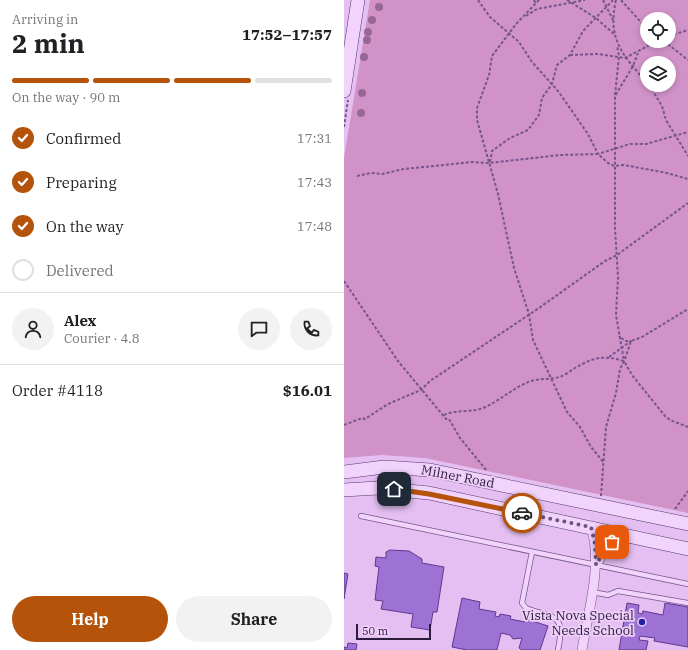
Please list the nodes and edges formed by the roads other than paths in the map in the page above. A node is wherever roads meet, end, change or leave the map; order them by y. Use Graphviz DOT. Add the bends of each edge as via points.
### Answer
graph roads {
  1 [pos="358,0"];
  2 [pos="344,91"];
  3 [pos="347,471"];
  4 [pos="344,490"];
  5 [pos="361,516"];
  6 [pos="688,524"];
  7 [pos="591,527"];
  8 [pos="627,536"];
  9 [pos="688,549"];
  10 [pos="532,552"];
  11 [pos="596,565"];
  12 [pos="688,584"];
  13 [pos="592,592"];
  14 [pos="688,603"];
  15 [pos="558,650"];
  16 [pos="582,650"];
  1 -- 2 [label="main road"];
  3 -- 6 [label="main road, Milner Road" via="401,467 430,470"];
  4 -- 7 [label="main road, Milner Road" via="377,488 415,491"];
  5 -- 10 [label="lane"];
  7 -- 8 [label="main road, Milner Road"];
  7 -- 11 [label="street"];
  8 -- 9 [label="main road, Milner Road"];
  8 -- 11 [label="street" via="607,546"];
  10 -- 11 [label="lane"];
  10 -- 15 [label="lane" via="522,603 526,608 554,617 560,630"];
  11 -- 12 [label="lane"];
  11 -- 13 [label="street"];
  13 -- 14 [label="lane" via="608,595 618,591"];
  13 -- 16 [label="street"];
}
